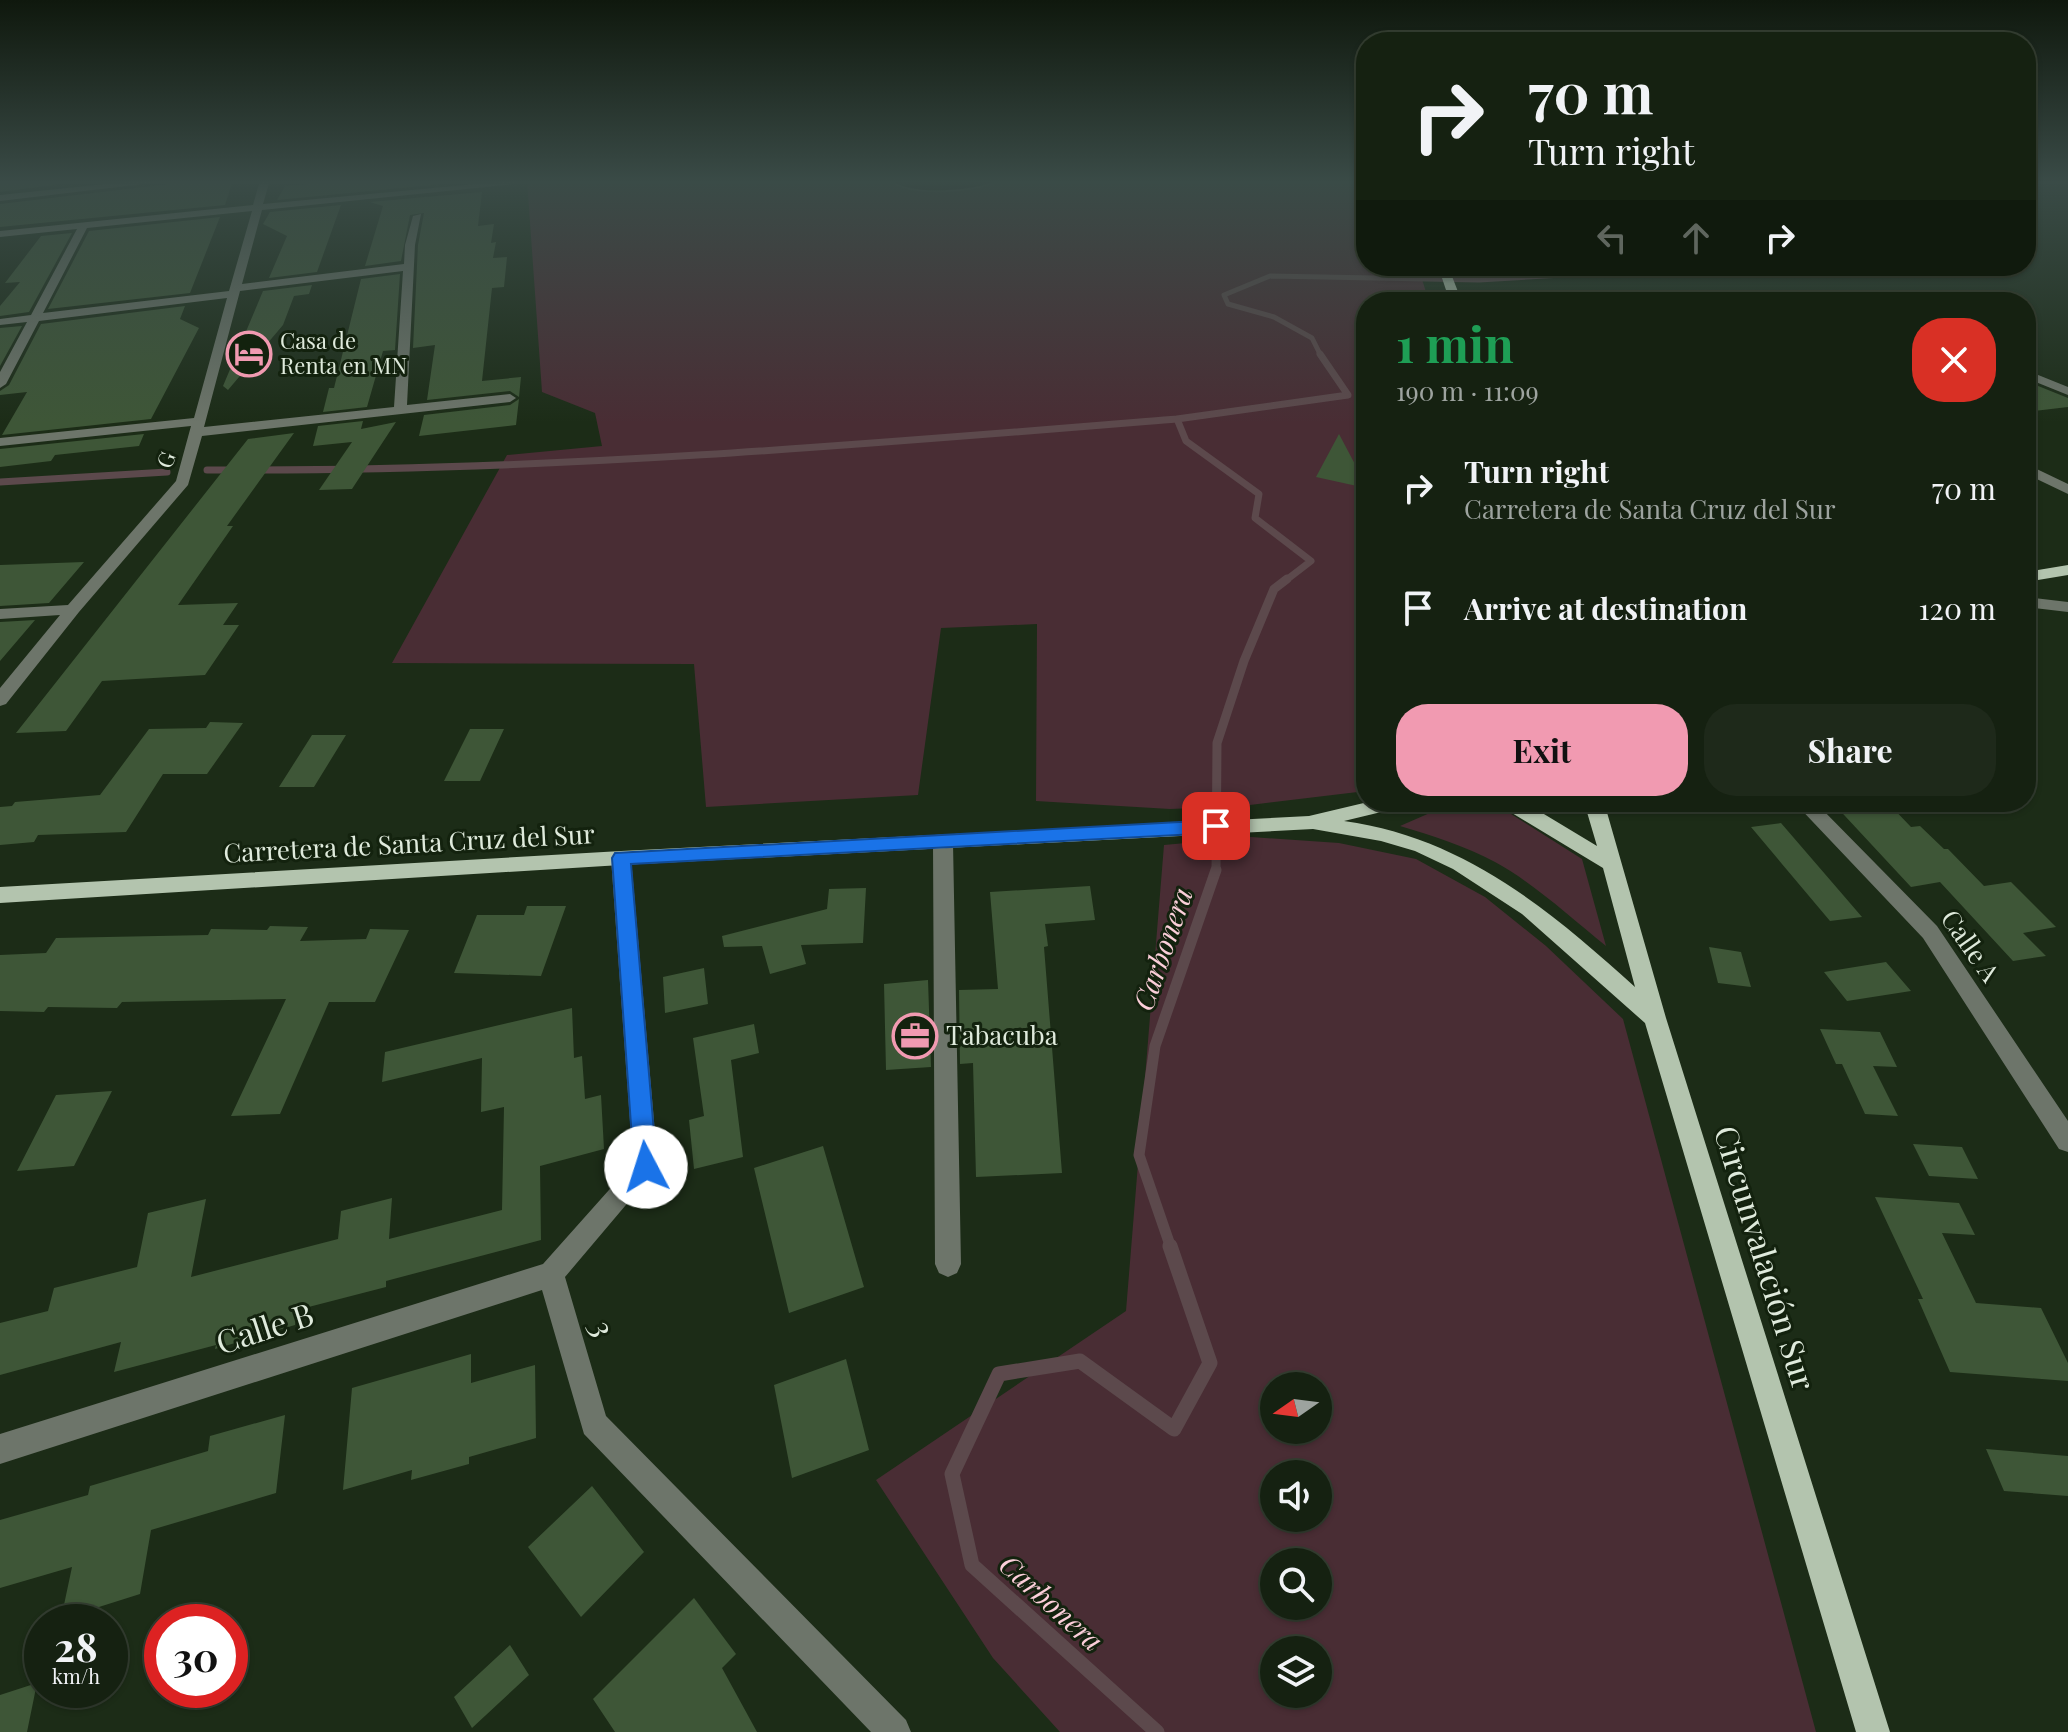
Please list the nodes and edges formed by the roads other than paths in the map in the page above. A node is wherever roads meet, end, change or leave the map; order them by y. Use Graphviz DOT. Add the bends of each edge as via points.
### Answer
graph roads {
  1 [pos="66,261"];
  2 [pos="244,261"];
  3 [pos="409,261"];
  4 [pos="408,267"];
  5 [pos="236,291"];
  6 [pos="37,318"];
  7 [pos="0,322"];
  8 [pos="2036,378"];
  9 [pos="0,384"];
  10 [pos="2068,391"];
  11 [pos="510,398"];
  12 [pos="400,411"];
  13 [pos="198,427"];
  14 [pos="0,442"];
  15 [pos="2036,473"];
  16 [pos="2068,490"];
  17 [pos="2068,570"];
  18 [pos="2036,575"];
  19 [pos="2036,603"];
  20 [pos="2068,607"];
  21 [pos="73,609"];
  22 [pos="0,614"];
  23 [pos="0,700"];
  24 [pos="1356,812"];
  25 [pos="1526,812"];
  26 [pos="1597,812"];
  27 [pos="1814,812"];
  28 [pos="1309,823"];
  29 [pos="943,843"];
  30 [pos="621,858"];
  31 [pos="1613,865"];
  32 [pos="0,895"];
  33 [pos="1655,1018"];
  34 [pos="2068,1141"];
  35 [pos="948,1264"];
  36 [pos="551,1274"];
  37 [pos="0,1449"];
  38 [pos="894,1732"];
  39 [pos="1873,1732"];
  1 -- 6 [label="street"];
  2 -- 5 [label="street, G"];
  3 -- 4 [label="street"];
  4 -- 5 [label="street"];
  4 -- 12 [label="street"];
  5 -- 6 [label="street"];
  5 -- 13 [label="street, G"];
  6 -- 7 [label="street"];
  6 -- 9 [label="street"];
  8 -- 10 [label="street"];
  11 -- 12 [label="street"];
  12 -- 13 [label="street"];
  13 -- 14 [label="street"];
  13 -- 21 [label="street, G" via="183,482"];
  15 -- 16 [label="street"];
  17 -- 18 [label="main road"];
  19 -- 20 [label="street"];
  21 -- 22 [label="street"];
  21 -- 23 [label="street, G"];
  24 -- 28 [label="main road, Carretera de Santa Cruz del Sur"];
  25 -- 31 [label="main road"];
  26 -- 31 [label="main road, Circunvalación Sur"];
  27 -- 34 [label="street, Calle A" via="1930,932"];
  28 -- 29 [label="main road, Carretera de Santa Cruz del Sur"];
  28 -- 33 [label="main road" via="1383,834 1493,882 1552,925"];
  29 -- 30 [label="main road, Carretera de Santa Cruz del Sur"];
  29 -- 35 [label="street"];
  30 -- 32 [label="main road, Carretera de Santa Cruz del Sur"];
  30 -- 36 [label="street" via="646,1167"];
  31 -- 33 [label="main road, Circunvalación Sur"];
  33 -- 39 [label="main road, Circunvalación Sur"];
  36 -- 37 [label="street, Calle B"];
  36 -- 38 [label="street, 3" via="594,1424"];
}
